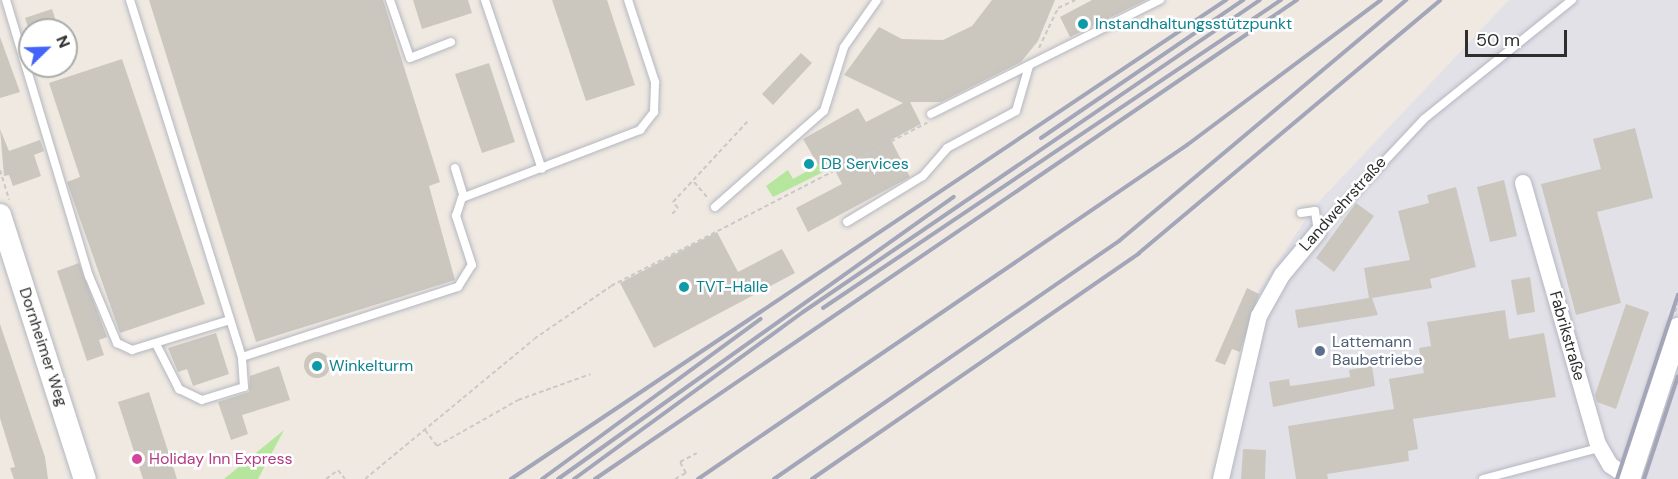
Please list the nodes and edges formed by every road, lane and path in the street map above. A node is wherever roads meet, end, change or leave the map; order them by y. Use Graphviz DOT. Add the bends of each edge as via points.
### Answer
graph roads {
  1 [pos="6,0"];
  2 [pos="130,0"];
  3 [pos="390,0"];
  4 [pos="485,0"];
  5 [pos="628,0"];
  6 [pos="877,0"];
  7 [pos="1075,0"];
  8 [pos="1160,0"];
  9 [pos="1572,0"];
  10 [pos="451,42"];
  11 [pos="1029,66"];
  12 [pos="931,114"];
  13 [pos="748,121"];
  14 [pos="455,168"];
  15 [pos="542,169"];
  16 [pos="1524,183"];
  17 [pos="464,197"];
  18 [pos="715,207"];
  19 [pos="1301,213"];
  20 [pos="672,214"];
  21 [pos="0,215"];
  22 [pos="847,222"];
  23 [pos="1318,232"];
  24 [pos="230,320"];
  25 [pos="1678,329"];
  26 [pos="156,344"];
  27 [pos="1674,353"];
  28 [pos="242,357"];
  29 [pos="591,374"];
  30 [pos="425,430"];
  31 [pos="1599,448"];
  32 [pos="697,453"];
  33 [pos="1629,478"];
  34 [pos="85,479"];
  35 [pos="326,479"];
  36 [pos="345,479"];
  37 [pos="365,479"];
  38 [pos="675,479"];
  39 [pos="1221,479"];
  40 [pos="1483,479"];
  1 -- 26 [label="lane" via="111,335 132,350"];
  2 -- 24 [label="lane"];
  3 -- 10 [label="lane" via="410,58"];
  4 -- 15 [label="lane"];
  5 -- 15 [label="lane" via="655,82 654,112 633,136"];
  6 -- 18 [label="lane" via="844,47 824,111"];
  7 -- 11 [label="path" via="1058,8 1054,26"];
  8 -- 11 [label="lane"];
  9 -- 23 [label="lane, Landwehrstraße" via="1424,119"];
  11 -- 12 [label="lane"];
  11 -- 22 [label="lane" via="1016,111 947,148 937,163 890,200"];
  12 -- 30 [label="path" via="926,125 611,286 534,339"];
  13 -- 20 [label="path" via="673,202 678,208"];
  14 -- 17 [label="lane"];
  15 -- 17 [label="lane"];
  16 -- 31 [label="street, Fabrikstraße"];
  17 -- 28 [label="lane" via="456,216 472,265 458,287"];
  19 -- 23 [label="lane" via="1315,211"];
  21 -- 34 [label="main road, Dornheimer Weg"];
  23 -- 39 [label="street, Landwehrstraße" via="1282,275 1259,316"];
  24 -- 26 [label="lane"];
  24 -- 28 [label="lane"];
  25 -- 27 [label="main road"];
  26 -- 28 [label="lane" via="179,389 202,400 243,387"];
  27 -- 33 [label="main road"];
  29 -- 30 [label="path" via="518,400 436,446"];
  30 -- 37 [label="path"];
  31 -- 33 [label="street, Fabrikstraße" via="1610,465"];
  31 -- 40 [label="lane"];
  32 -- 38 [label="path" via="680,462 686,473"];
  35 -- 36 [label="path" via="338,470"];
}
